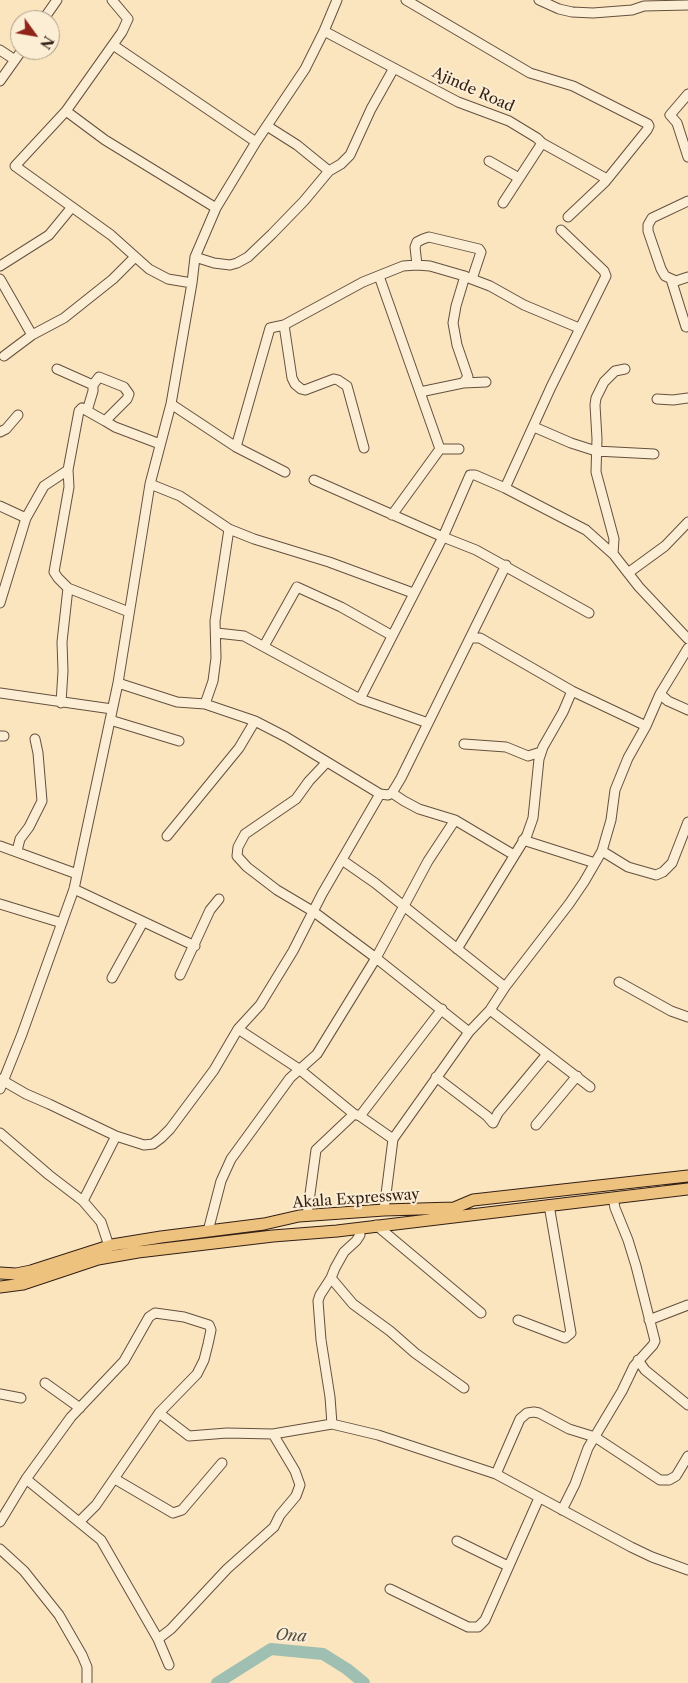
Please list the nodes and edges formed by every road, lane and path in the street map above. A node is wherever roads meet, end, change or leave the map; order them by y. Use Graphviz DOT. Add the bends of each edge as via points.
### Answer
graph roads {
  1 [pos="112,0"];
  2 [pos="337,0"];
  3 [pos="406,0"];
  4 [pos="539,0"];
  5 [pos="688,5"];
  6 [pos="324,31"];
  7 [pos="113,45"];
  8 [pos="16,60"];
  9 [pos="394,68"];
  10 [pos="0,81"];
  11 [pos="688,94"];
  12 [pos="66,111"];
  13 [pos="267,126"];
  14 [pos="256,142"];
  15 [pos="542,143"];
  16 [pos="688,157"];
  17 [pos="489,161"];
  18 [pos="329,171"];
  19 [pos="519,178"];
  20 [pos="607,179"];
  21 [pos="688,201"];
  22 [pos="503,203"];
  23 [pos="72,207"];
  24 [pos="216,208"];
  25 [pos="568,217"];
  26 [pos="561,230"];
  27 [pos="135,257"];
  28 [pos="195,257"];
  29 [pos="416,265"];
  30 [pos="0,266"];
  31 [pos="379,276"];
  32 [pos="469,278"];
  33 [pos="688,278"];
  34 [pos="0,279"];
  35 [pos="671,279"];
  36 [pos="192,283"];
  37 [pos="284,326"];
  38 [pos="686,327"];
  39 [pos="579,328"];
  40 [pos="32,335"];
  41 [pos="4,356"];
  42 [pos="57,369"];
  43 [pos="625,369"];
  44 [pos="486,382"];
  45 [pos="463,383"];
  46 [pos="92,384"];
  47 [pos="420,392"];
  48 [pos="688,398"];
  49 [pos="658,399"];
  50 [pos="171,404"];
  51 [pos="87,411"];
  52 [pos="18,415"];
  53 [pos="105,421"];
  54 [pos="534,427"];
  55 [pos="0,432"];
  56 [pos="160,444"];
  57 [pos="236,447"];
  58 [pos="364,448"];
  59 [pos="440,449"];
  60 [pos="460,449"];
  61 [pos="596,451"];
  62 [pos="654,454"];
  63 [pos="68,470"];
  64 [pos="285,472"];
  65 [pos="314,480"];
  66 [pos="150,484"];
  67 [pos="505,488"];
  68 [pos="0,506"];
  69 [pos="392,515"];
  70 [pos="26,518"];
  71 [pos="688,522"];
  72 [pos="229,529"];
  73 [pos="443,537"];
  74 [pos="613,554"];
  75 [pos="506,565"];
  76 [pos="628,573"];
  77 [pos="68,588"];
  78 [pos="413,593"];
  79 [pos="0,603"];
  80 [pos="129,612"];
  81 [pos="589,614"];
  82 [pos="475,626"];
  83 [pos="216,633"];
  84 [pos="391,635"];
  85 [pos="470,638"];
  86 [pos="480,638"];
  87 [pos="688,640"];
  88 [pos="264,646"];
  89 [pos="688,648"];
  90 [pos="118,683"];
  91 [pos="572,691"];
  92 [pos="0,693"];
  93 [pos="660,694"];
  94 [pos="360,699"];
  95 [pos="61,703"];
  96 [pos="205,704"];
  97 [pos="112,709"];
  98 [pos="688,710"];
  99 [pos="110,720"];
  100 [pos="255,721"];
  101 [pos="428,723"];
  102 [pos="646,726"];
  103 [pos="35,739"];
  104 [pos="179,741"];
  105 [pos="464,744"];
  106 [pos="541,752"];
  107 [pos="326,763"];
  108 [pos="392,793"];
  109 [pos="380,794"];
  110 [pos="455,820"];
  111 [pos="688,822"];
  112 [pos="167,836"];
  113 [pos="524,840"];
  114 [pos="0,846"];
  115 [pos="17,851"];
  116 [pos="602,852"];
  117 [pos="514,855"];
  118 [pos="342,860"];
  119 [pos="595,863"];
  120 [pos="77,874"];
  121 [pos="74,888"];
  122 [pos="219,899"];
  123 [pos="0,904"];
  124 [pos="403,906"];
  125 [pos="314,912"];
  126 [pos="143,922"];
  127 [pos="62,923"];
  128 [pos="195,946"];
  129 [pos="457,949"];
  130 [pos="376,958"];
  131 [pos="180,975"];
  132 [pos="112,978"];
  133 [pos="619,982"];
  134 [pos="505,987"];
  135 [pos="442,1009"];
  136 [pos="490,1010"];
  137 [pos="688,1017"];
  138 [pos="238,1029"];
  139 [pos="470,1032"];
  140 [pos="548,1054"];
  141 [pos="295,1069"];
  142 [pos="576,1076"];
  143 [pos="436,1077"];
  144 [pos="1,1083"];
  145 [pos="590,1087"];
  146 [pos="357,1115"];
  147 [pos="536,1125"];
  148 [pos="0,1133"];
  149 [pos="116,1136"];
  150 [pos="393,1139"];
  151 [pos="688,1176"];
  152 [pos="688,1189"];
  153 [pos="613,1198"];
  154 [pos="84,1201"];
  155 [pos="550,1205"];
  156 [pos="384,1210"];
  157 [pos="336,1213"];
  158 [pos="303,1216"];
  159 [pos="376,1225"];
  160 [pos="359,1228"];
  161 [pos="208,1231"];
  162 [pos="337,1231"];
  163 [pos="311,1233"];
  164 [pos="109,1246"];
  165 [pos="0,1274"];
  166 [pos="331,1278"];
  167 [pos="0,1287"];
  168 [pos="688,1305"];
  169 [pos="480,1313"];
  170 [pos="518,1320"];
  171 [pos="649,1320"];
  172 [pos="638,1360"];
  173 [pos="45,1383"];
  174 [pos="464,1388"];
  175 [pos="0,1394"];
  176 [pos="21,1398"];
  177 [pos="688,1405"];
  178 [pos="80,1408"];
  179 [pos="159,1413"];
  180 [pos="332,1424"];
  181 [pos="274,1434"];
  182 [pos="595,1437"];
  183 [pos="688,1456"];
  184 [pos="222,1463"];
  185 [pos="496,1474"];
  186 [pos="26,1478"];
  187 [pos="115,1479"];
  188 [pos="539,1498"];
  189 [pos="562,1510"];
  190 [pos="80,1521"];
  191 [pos="0,1522"];
  192 [pos="458,1542"];
  193 [pos="0,1549"];
  194 [pos="508,1566"];
  195 [pos="688,1570"];
  196 [pos="390,1589"];
  197 [pos="158,1639"];
  198 [pos="169,1665"];
  199 [pos="87,1683"];
  1 -- 7 [label="street" via="128,19"];
  2 -- 6 [label="street"];
  3 -- 20 [label="street" via="530,73 574,86 648,124 650,126"];
  4 -- 5 [label="street" via="559,9 593,13 644,6"];
  6 -- 9 [label="street, Ajinde Road"];
  6 -- 13 [label="street" via="305,69"];
  7 -- 12 [label="street"];
  7 -- 14 [label="street"];
  8 -- 10 [label="street"];
  9 -- 15 [label="street, Ajinde Road" via="458,102 509,121"];
  9 -- 18 [label="street" via="350,155"];
  11 -- 16 [label="street" via="670,115"];
  12 -- 23 [label="street" via="15,166"];
  12 -- 24 [label="street" via="106,140"];
  13 -- 14 [label="street"];
  13 -- 18 [label="street"];
  14 -- 24 [label="street"];
  15 -- 19 [label="street"];
  15 -- 20 [label="street, Ajinde Road"];
  17 -- 19 [label="street"];
  18 -- 28 [label="street" via="248,257 230,265"];
  19 -- 22 [label="street"];
  20 -- 25 [label="street"];
  21 -- 35 [label="street" via="652,218 648,224 661,269"];
  23 -- 27 [label="street"];
  23 -- 30 [label="street" via="49,234"];
  24 -- 28 [label="street"];
  26 -- 39 [label="street" via="606,276"];
  27 -- 36 [label="street" via="160,276"];
  27 -- 40 [label="street" via="64,318"];
  28 -- 36 [label="street"];
  29 -- 31 [label="street" via="403,266"];
  29 -- 32 [label="street" via="444,269"];
  29 -- 32 [label="street" via="415,247 423,238 479,249 481,252"];
  31 -- 37 [label="street"];
  31 -- 47 [label="street"];
  32 -- 39 [label="street"];
  32 -- 45 [label="street" via="456,306 453,323 468,377"];
  33 -- 35 [label="street"];
  34 -- 40 [label="street"];
  35 -- 38 [label="street"];
  36 -- 50 [label="street"];
  37 -- 57 [label="street" via="268,330"];
  37 -- 58 [label="street" via="295,384 305,390 334,379 347,386"];
  39 -- 54 [label="street"];
  40 -- 41 [label="street"];
  42 -- 46 [label="street"];
  43 -- 61 [label="street" via="609,376 596,398"];
  44 -- 45 [label="street"];
  45 -- 47 [label="street"];
  46 -- 51 [label="street"];
  46 -- 53 [label="street" via="99,377 105,378 124,387 129,394"];
  47 -- 59 [label="street"];
  48 -- 49 [label="street"];
  50 -- 56 [label="street"];
  50 -- 57 [label="street"];
  51 -- 53 [label="street"];
  51 -- 63 [label="street" via="82,408 79,411"];
  52 -- 55 [label="street"];
  53 -- 56 [label="street"];
  54 -- 61 [label="street"];
  54 -- 67 [label="street"];
  56 -- 66 [label="street"];
  57 -- 64 [label="street"];
  59 -- 60 [label="street"];
  59 -- 69 [label="street"];
  61 -- 62 [label="street"];
  61 -- 74 [label="street" via="596,472 614,540"];
  63 -- 70 [label="street" via="44,486"];
  63 -- 77 [label="street" via="69,486 54,572"];
  65 -- 69 [label="street"];
  66 -- 72 [label="street" via="180,496"];
  66 -- 80 [label="street"];
  67 -- 73 [label="street" via="470,475"];
  67 -- 74 [label="street" via="586,530"];
  68 -- 70 [label="street"];
  69 -- 73 [label="street"];
  70 -- 79 [label="street"];
  71 -- 76 [label="street" via="658,551"];
  72 -- 78 [label="street"];
  72 -- 83 [label="street"];
  73 -- 75 [label="street"];
  73 -- 78 [label="street"];
  74 -- 76 [label="street"];
  75 -- 81 [label="street"];
  75 -- 82 [label="street"];
  76 -- 87 [label="street"];
  77 -- 80 [label="street"];
  77 -- 95 [label="street" via="62,642"];
  78 -- 84 [label="street"];
  80 -- 90 [label="street"];
  82 -- 85 [label="street"];
  82 -- 86 [label="street"];
  83 -- 88 [label="street" via="244,636"];
  83 -- 96 [label="street" via="213,681"];
  84 -- 88 [label="street" via="297,587"];
  84 -- 94 [label="street"];
  85 -- 86 [label="street"];
  85 -- 101 [label="street"];
  86 -- 91 [label="street"];
  88 -- 94 [label="street"];
  89 -- 93 [label="street"];
  90 -- 96 [label="street" via="177,702"];
  90 -- 97 [label="street"];
  91 -- 102 [label="street"];
  91 -- 106 [label="street"];
  92 -- 95 [label="street"];
  93 -- 98 [label="street"];
  93 -- 102 [label="street"];
  94 -- 101 [label="street"];
  95 -- 97 [label="street"];
  96 -- 100 [label="street"];
  97 -- 99 [label="street"];
  99 -- 104 [label="street"];
  99 -- 120 [label="street"];
  100 -- 107 [label="street"];
  100 -- 112 [label="street" via="239,748"];
  101 -- 108 [label="street"];
  102 -- 116 [label="street" via="615,790 612,820"];
  103 -- 115 [label="street" via="42,800 20,839"];
  105 -- 106 [label="street" via="506,746 528,756"];
  106 -- 113 [label="street" via="533,818"];
  107 -- 109 [label="street"];
  107 -- 125 [label="street" via="296,799 245,834 237,856 277,890"];
  108 -- 109 [label="street"];
  108 -- 110 [label="street" via="419,808"];
  109 -- 118 [label="street"];
  110 -- 117 [label="street"];
  110 -- 124 [label="street"];
  111 -- 116 [label="street" via="675,857 663,872 656,875 628,867"];
  113 -- 117 [label="street"];
  113 -- 119 [label="street"];
  114 -- 115 [label="street"];
  115 -- 120 [label="street"];
  116 -- 119 [label="street"];
  117 -- 129 [label="street"];
  118 -- 124 [label="street"];
  118 -- 125 [label="street"];
  119 -- 134 [label="street" via="569,904"];
  120 -- 121 [label="street"];
  121 -- 126 [label="street"];
  121 -- 127 [label="street"];
  122 -- 128 [label="street" via="210,910"];
  123 -- 127 [label="street"];
  124 -- 129 [label="street"];
  124 -- 130 [label="street"];
  125 -- 130 [label="street"];
  125 -- 138 [label="street" via="260,1005"];
  126 -- 128 [label="street"];
  126 -- 132 [label="street"];
  127 -- 144 [label="street"];
  128 -- 131 [label="street"];
  129 -- 134 [label="street"];
  130 -- 135 [label="street"];
  130 -- 141 [label="street" via="317,1054"];
  133 -- 137 [label="street"];
  134 -- 136 [label="street"];
  135 -- 139 [label="street"];
  135 -- 146 [label="street"];
  136 -- 139 [label="street"];
  136 -- 140 [label="street"];
  138 -- 141 [label="street"];
  138 -- 149 [label="street" via="214,1070 161,1138 153,1144 144,1144"];
  139 -- 143 [label="street"];
  140 -- 142 [label="street"];
  140 -- 143 [label="street" via="493,1123"];
  141 -- 146 [label="street"];
  141 -- 161 [label="street" via="231,1160 221,1180"];
  142 -- 145 [label="street"];
  142 -- 147 [label="street"];
  143 -- 150 [label="street"];
  144 -- 149 [label="street"];
  146 -- 150 [label="street"];
  146 -- 158 [label="street" via="316,1150"];
  148 -- 154 [label="street"];
  149 -- 154 [label="street"];
  150 -- 156 [label="street"];
  151 -- 156 [label="main road, Akala Expressway" via="473,1200 454,1208"];
  152 -- 153 [label="main road, Akala Expressway"];
  153 -- 155 [label="main road, Akala Expressway"];
  153 -- 171 [label="street" via="636,1266"];
  154 -- 164 [label="street" via="101,1222"];
  155 -- 159 [label="main road, Akala Expressway"];
  155 -- 170 [label="street" via="571,1333 565,1338"];
  156 -- 157 [label="main road, Akala Expressway"];
  157 -- 158 [label="main road, Akala Expressway"];
  157 -- 162 [label="main road"];
  158 -- 161 [label="main road, Akala Expressway"];
  158 -- 163 [label="main road"];
  159 -- 160 [label="main road, Akala Expressway"];
  159 -- 169 [label="street"];
  160 -- 162 [label="main road, Akala Expressway"];
  160 -- 166 [label="street" via="360,1235 344,1252"];
  161 -- 164 [label="main road, Akala Expressway"];
  162 -- 163 [label="main road, Akala Expressway"];
  163 -- 167 [label="main road, Akala Expressway" via="123,1254 24,1284"];
  164 -- 165 [label="main road, Akala Expressway" via="31,1271"];
  166 -- 174 [label="street" via="353,1304"];
  166 -- 180 [label="street" via="318,1301"];
  168 -- 171 [label="street"];
  171 -- 172 [label="street" via="655,1341"];
  172 -- 177 [label="street"];
  172 -- 182 [label="street"];
  173 -- 178 [label="street"];
  175 -- 176 [label="street"];
  178 -- 179 [label="street" via="124,1361 138,1334 155,1313 209,1325 208,1344 197,1374"];
  178 -- 186 [label="street"];
  179 -- 181 [label="street" via="189,1436"];
  179 -- 187 [label="street"];
  180 -- 181 [label="street"];
  180 -- 185 [label="street" via="389,1438"];
  181 -- 197 [label="street" via="300,1485 296,1496 274,1526"];
  182 -- 183 [label="street" via="660,1480 676,1476"];
  182 -- 185 [label="street" via="539,1413 527,1413 520,1419"];
  182 -- 189 [label="street"];
  184 -- 187 [label="street" via="182,1510 174,1513"];
  185 -- 188 [label="street"];
  186 -- 190 [label="street"];
  186 -- 191 [label="street"];
  187 -- 190 [label="street"];
  188 -- 189 [label="street"];
  188 -- 194 [label="street"];
  189 -- 195 [label="street" via="638,1550"];
  190 -- 197 [label="street" via="101,1540"];
  192 -- 194 [label="street"];
  193 -- 199 [label="street" via="24,1571 59,1615 87,1667"];
  194 -- 196 [label="street" via="482,1624 474,1628"];
  197 -- 198 [label="street"];
}
